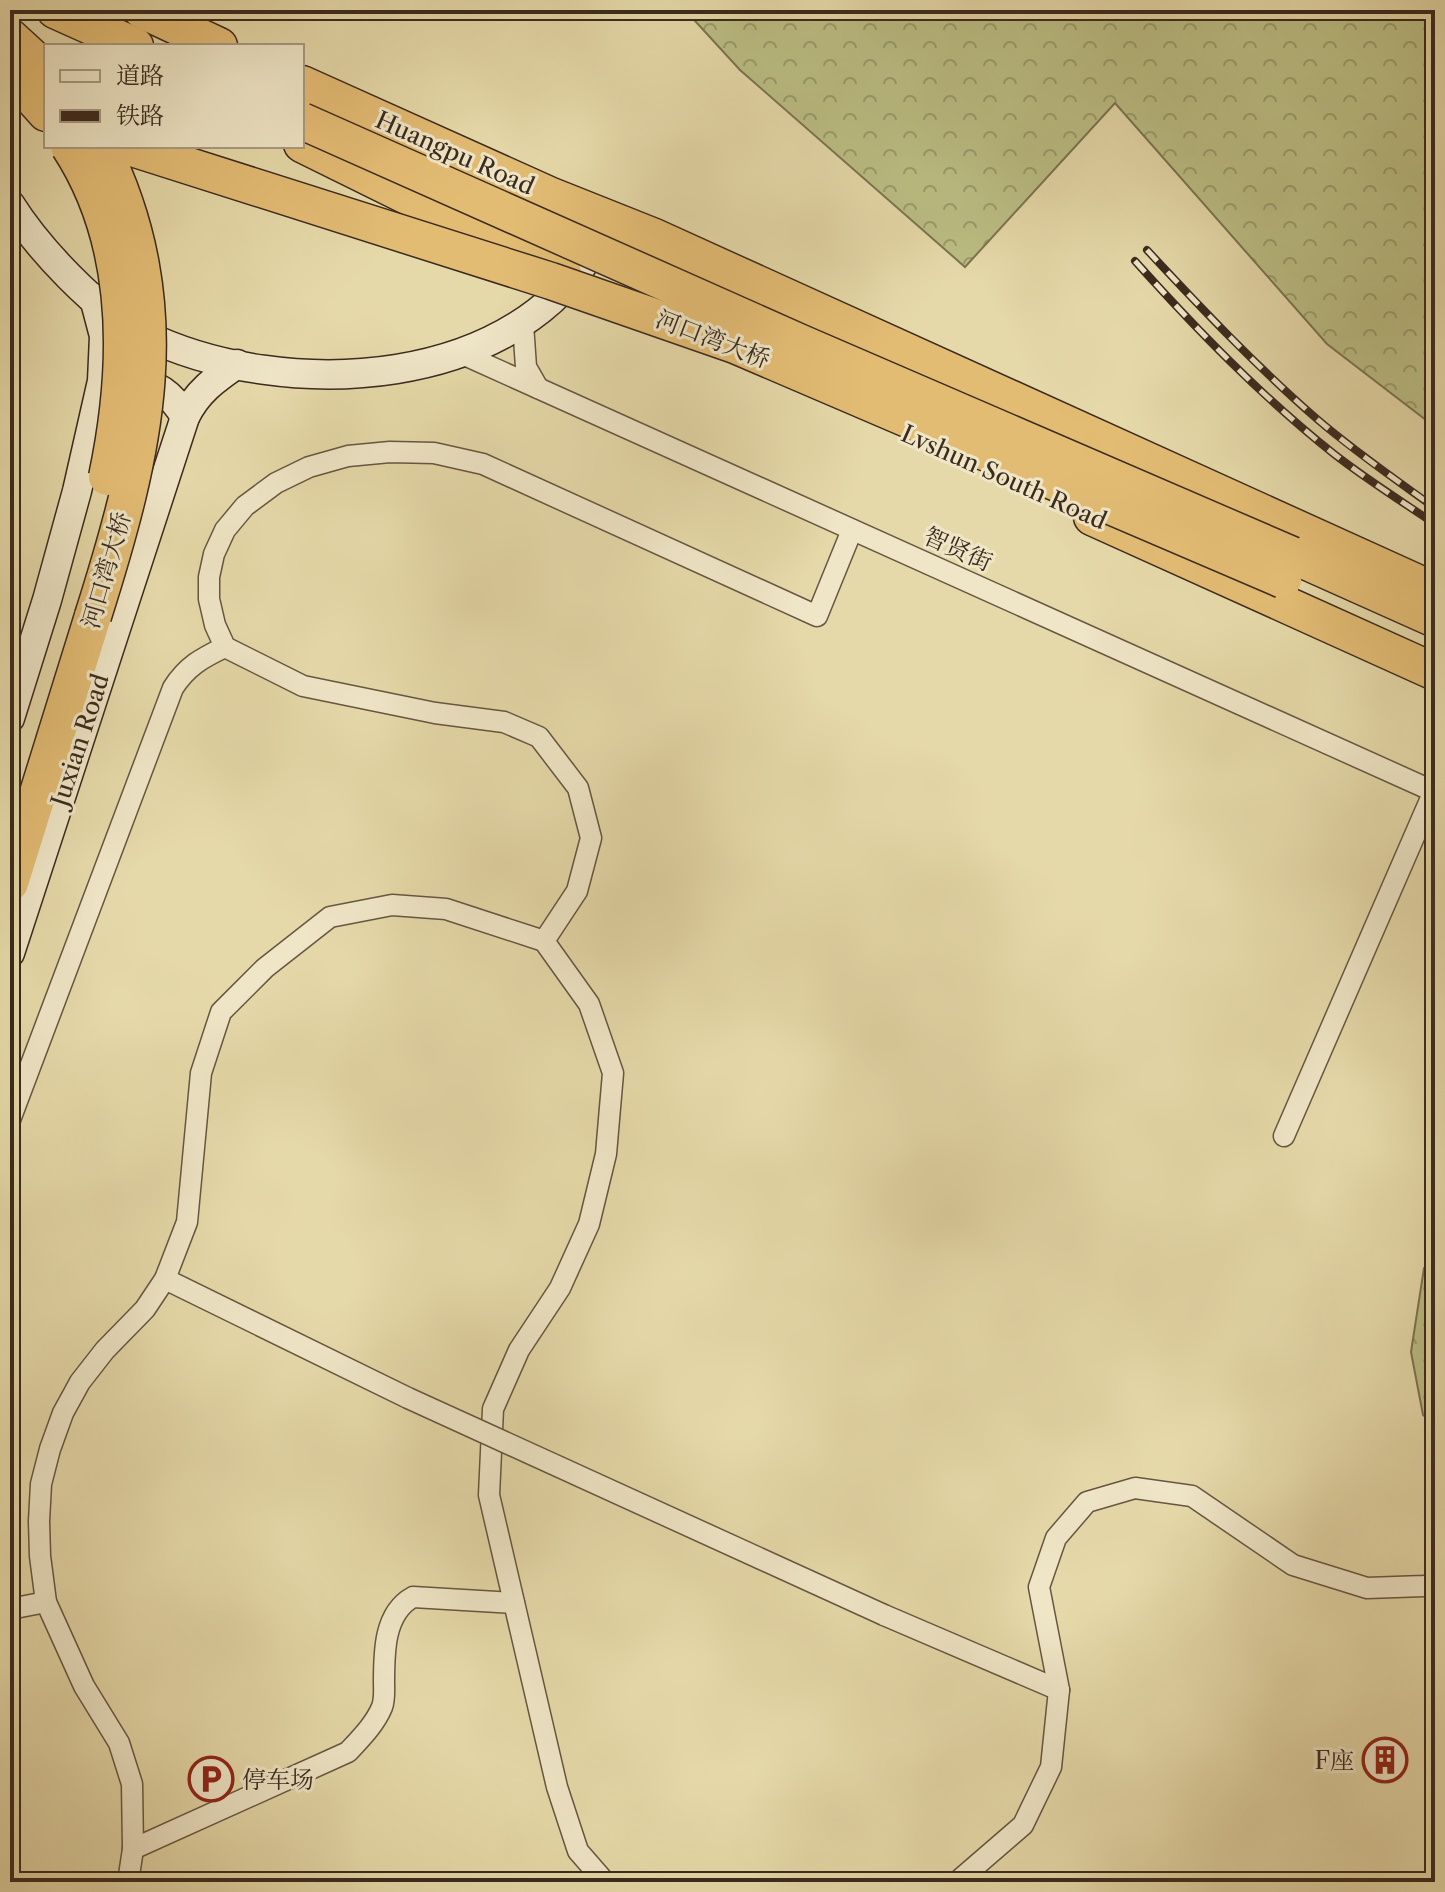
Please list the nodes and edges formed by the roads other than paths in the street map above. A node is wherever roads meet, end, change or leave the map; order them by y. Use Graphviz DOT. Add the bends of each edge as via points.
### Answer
graph roads {
  1 [pos="31,10"];
  2 [pos="55,10"];
  3 [pos="142,10"];
  4 [pos="10,37"];
  5 [pos="100,44"];
  6 [pos="131,44"];
  7 [pos="215,44"];
  8 [pos="44,68"];
  9 [pos="10,73"];
  10 [pos="304,85"];
  11 [pos="10,106"];
  12 [pos="44,114"];
  13 [pos="44,115"];
  14 [pos="304,122"];
  15 [pos="304,145"];
  16 [pos="70,148"];
  17 [pos="102,148"];
  18 [pos="132,148"];
  19 [pos="10,204"];
  20 [pos="609,219"];
  21 [pos="575,278"];
  22 [pos="94,298"];
  23 [pos="523,324"];
  24 [pos="460,353"];
  25 [pos="237,364"];
  26 [pos="102,381"];
  27 [pos="538,388"];
  28 [pos="185,417"];
  29 [pos="852,530"];
  30 [pos="1287,568"];
  31 [pos="1435,591"];
  32 [pos="82,612"];
  33 [pos="1435,619"];
  34 [pos="225,647"];
  35 [pos="1435,647"];
  36 [pos="1435,672"];
  37 [pos="10,718"];
  38 [pos="1434,792"];
  39 [pos="10,801"];
  40 [pos="15,866"];
  41 [pos="544,941"];
  42 [pos="10,953"];
  43 [pos="10,1120"];
  44 [pos="1284,1136"];
  45 [pos="165,1279"];
  46 [pos="1435,1584"];
  47 [pos="46,1602"];
  48 [pos="514,1603"];
  49 [pos="10,1609"];
  50 [pos="1059,1690"];
  51 [pos="133,1849"];
  52 [pos="128,1882"];
  53 [pos="605,1882"];
  54 [pos="957,1882"];
  1 -- 5 [label="highway"];
  2 -- 6 [label="highway"];
  3 -- 7 [label="highway"];
  4 -- 8 [label="highway"];
  9 -- 12 [label="highway"];
  10 -- 20 [label="highway, Huangpu Road"];
  11 -- 13 [label="highway"];
  14 -- 30 [label="highway, 河口湾大桥, bridge" via="830,356"];
  15 -- 21 [label="highway"];
  16 -- 32 [label="highway, 河口湾大桥, bridge" via="104,223 123,330 113,450"];
  17 -- 32 [label="highway, 河口湾大桥, bridge" via="137,240 149,343 144,412 120,526"];
  18 -- 30 [label="highway, 河口湾大桥, bridge" via="735,345"];
  19 -- 22 [label="main road" via="54,260"];
  20 -- 21 [label="main road"];
  20 -- 31 [label="highway"];
  21 -- 23 [label="main road"];
  21 -- 36 [label="highway, Lvshun South Road"];
  22 -- 25 [label="main road" via="142,334"];
  22 -- 26 [label="main road" via="104,336"];
  23 -- 24 [label="main road"];
  23 -- 27 [label="street" via="526,367"];
  24 -- 25 [label="main road" via="388,370 327,375"];
  24 -- 27 [label="street, 智贤街"];
  25 -- 28 [label="main road, Juxian Road" via="209,383"];
  26 -- 28 [label="main road" via="143,381 162,389"];
  26 -- 37 [label="main road" via="73,505"];
  27 -- 29 [label="street, 智贤街"];
  28 -- 42 [label="main road, Juxian Road"];
  29 -- 34 [label="street" via="817,616 483,464 434,453 348,456 276,483 245,506 225,530 209,577 209,599"];
  29 -- 38 [label="street, 智贤街"];
  30 -- 33 [label="highway"];
  30 -- 35 [label="highway"];
  32 -- 39 [label="highway, 河口湾大桥"];
  32 -- 40 [label="highway, 河口湾大桥"];
  34 -- 41 [label="street" via="303,686 504,722 539,737 578,788 591,838 577,891"];
  34 -- 43 [label="street" via="195,661 173,688"];
  38 -- 44 [label="street"];
  41 -- 45 [label="street" via="446,909 392,905 330,917 265,968 221,1012 201,1073 187,1222"];
  41 -- 48 [label="street" via="589,1004 613,1073 606,1154 589,1224 560,1288 519,1350 493,1409 489,1495"];
  45 -- 47 [label="street" via="80,1382 63,1413 41,1484 40,1556"];
  45 -- 50 [label="street, bridge" via="408,1398"];
  46 -- 50 [label="street" via="1367,1588 1293,1565 1192,1496 1135,1488 1087,1502 1056,1538 1039,1587"];
  47 -- 49 [label="street"];
  47 -- 51 [label="street" via="84,1686 119,1743 132,1784"];
  48 -- 51 [label="street" via="413,1597 399,1605 384,1659 383,1704 348,1752"];
  48 -- 53 [label="street" via="578,1851"];
  50 -- 54 [label="street" via="1051,1767 1023,1825"];
  51 -- 52 [label="street"];
}
